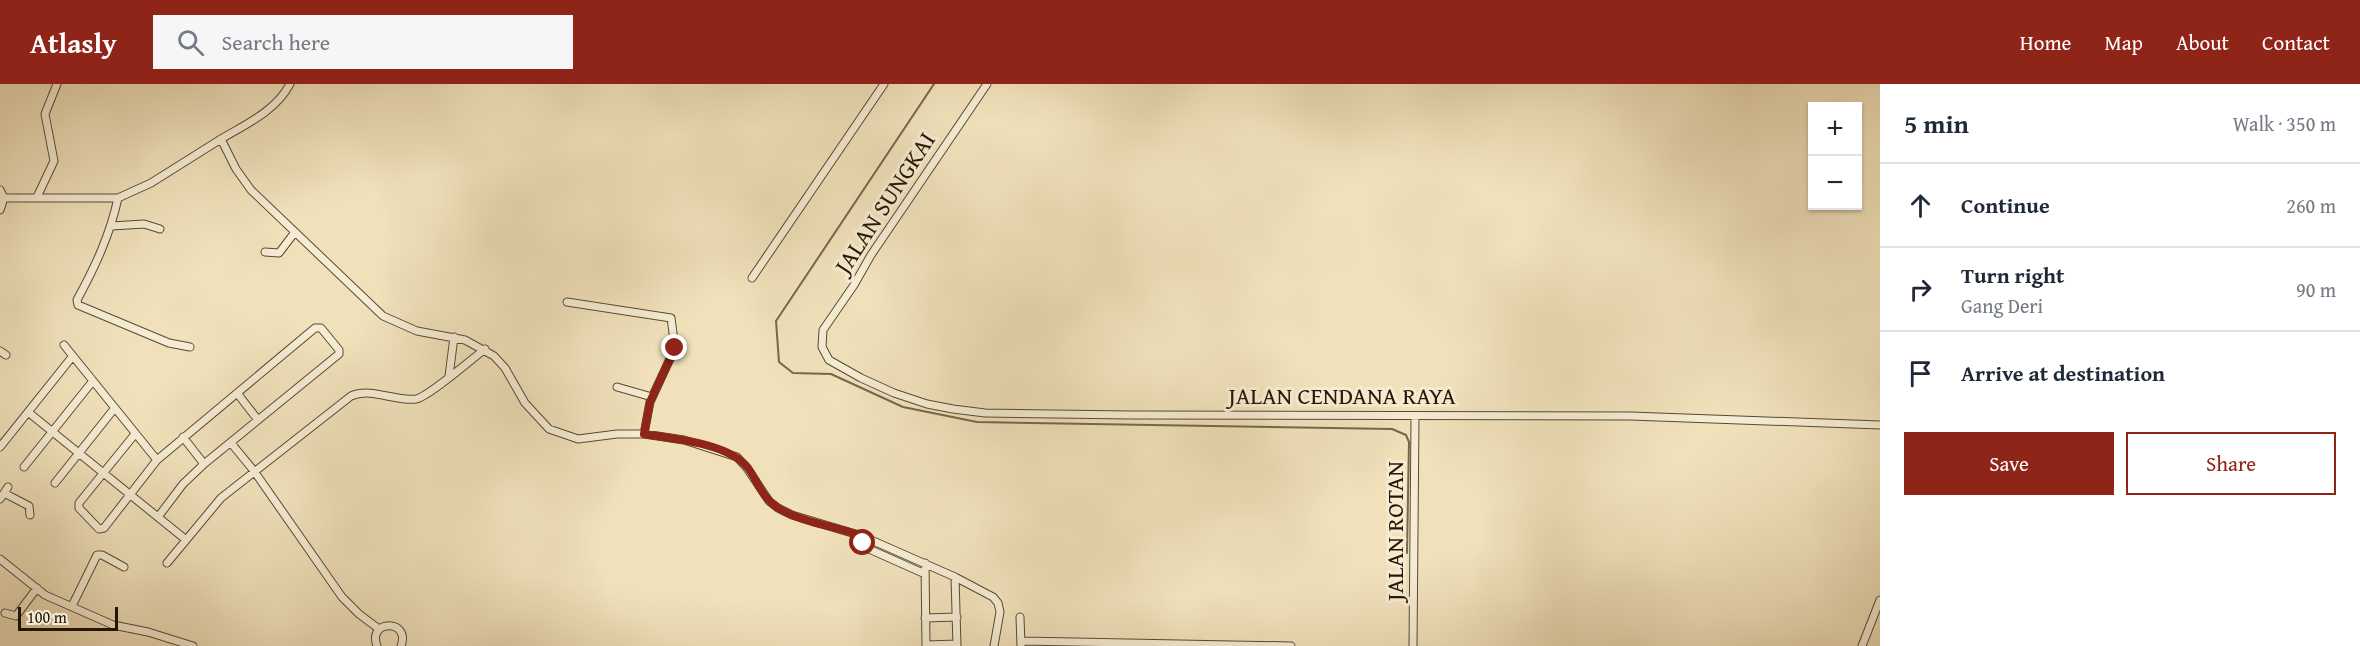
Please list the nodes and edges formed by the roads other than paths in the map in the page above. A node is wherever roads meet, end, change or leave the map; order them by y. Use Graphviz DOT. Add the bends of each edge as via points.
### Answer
graph roads {
  1 [pos="57,84"];
  2 [pos="290,84"];
  3 [pos="884,84"];
  4 [pos="987,84"];
  5 [pos="221,139"];
  6 [pos="0,190"];
  7 [pos="36,197"];
  8 [pos="2,198"];
  9 [pos="118,198"];
  10 [pos="0,210"];
  11 [pos="112,226"];
  12 [pos="160,229"];
  13 [pos="295,232"];
  14 [pos="265,252"];
  15 [pos="752,278"];
  16 [pos="567,302"];
  17 [pos="454,337"];
  18 [pos="64,345"];
  19 [pos="190,347"];
  20 [pos="822,347"];
  21 [pos="485,349"];
  22 [pos="72,357"];
  23 [pos="449,376"];
  24 [pos="92,382"];
  25 [pos="617,387"];
  26 [pos="237,393"];
  27 [pos="652,397"];
  28 [pos="114,409"];
  29 [pos="28,412"];
  30 [pos="1415,417"];
  31 [pos="258,420"];
  32 [pos="1880,425"];
  33 [pos="52,433"];
  34 [pos="135,434"];
  35 [pos="644,434"];
  36 [pos="183,437"];
  37 [pos="231,443"];
  38 [pos="0,447"];
  39 [pos="79,452"];
  40 [pos="157,460"];
  41 [pos="204,464"];
  42 [pos="24,467"];
  43 [pos="254,471"];
  44 [pos="103,473"];
  45 [pos="55,483"];
  46 [pos="4,493"];
  47 [pos="130,494"];
  48 [pos="30,514"];
  49 [pos="158,517"];
  50 [pos="862,536"];
  51 [pos="186,539"];
  52 [pos="0,559"];
  53 [pos="167,563"];
  54 [pos="925,563"];
  55 [pos="124,567"];
  56 [pos="925,574"];
  57 [pos="955,577"];
  58 [pos="37,588"];
  59 [pos="1880,600"];
  60 [pos="72,606"];
  61 [pos="6,613"];
  62 [pos="957,617"];
  63 [pos="1020,617"];
  64 [pos="925,618"];
  65 [pos="379,629"];
  66 [pos="1021,643"];
  67 [pos="926,645"];
  68 [pos="957,645"];
  69 [pos="1198,645"];
  70 [pos="193,646"];
  71 [pos="377,646"];
  72 [pos="401,646"];
  73 [pos="994,646"];
  74 [pos="1291,646"];
  75 [pos="1413,646"];
  76 [pos="1862,646"];
  1 -- 7 [label="street" via="45,114 54,161"];
  2 -- 5 [label="street" via="273,106"];
  3 -- 15 [label="street"];
  4 -- 20 [label="street, JALAN SUNGKAI" via="823,330"];
  5 -- 9 [label="street" via="151,183"];
  5 -- 13 [label="street" via="246,185"];
  6 -- 8 [label="street"];
  7 -- 8 [label="street"];
  7 -- 9 [label="street"];
  8 -- 10 [label="street"];
  9 -- 11 [label="street"];
  11 -- 12 [label="street" via="144,224"];
  11 -- 19 [label="street" via="78,305 169,343"];
  13 -- 14 [label="street" via="279,254"];
  13 -- 17 [label="street" via="383,316 417,331"];
  16 -- 27 [label="street" via="671,318 675,348"];
  17 -- 21 [label="street"];
  17 -- 23 [label="street"];
  18 -- 22 [label="street"];
  20 -- 30 [label="street, JALAN CENDANA RAYA" via="829,360 894,393 927,404 985,413"];
  21 -- 23 [label="street"];
  21 -- 35 [label="street" via="500,361 525,403 549,429 578,439"];
  22 -- 24 [label="street"];
  22 -- 29 [label="street"];
  23 -- 43 [label="street" via="432,392 416,399 370,393 351,396"];
  24 -- 28 [label="street"];
  24 -- 33 [label="street"];
  25 -- 27 [label="street"];
  26 -- 31 [label="street"];
  26 -- 31 [label="street" via="315,328 321,328 339,350 339,354"];
  26 -- 36 [label="street"];
  27 -- 35 [label="street"];
  28 -- 34 [label="street"];
  28 -- 39 [label="street"];
  29 -- 33 [label="street"];
  29 -- 38 [label="street"];
  30 -- 32 [label="street, JALAN CENDANA RAYA" via="1631,416"];
  30 -- 75 [label="street, JALAN ROTAN"];
  31 -- 37 [label="street"];
  33 -- 39 [label="street"];
  33 -- 42 [label="street"];
  34 -- 40 [label="street"];
  34 -- 44 [label="street"];
  35 -- 50 [label="street" via="737,457 778,508"];
  36 -- 40 [label="street"];
  36 -- 41 [label="street"];
  37 -- 41 [label="street"];
  37 -- 43 [label="street"];
  39 -- 44 [label="street"];
  39 -- 45 [label="street"];
  40 -- 47 [label="street"];
  41 -- 49 [label="street"];
  43 -- 51 [label="street" via="221,498"];
  43 -- 65 [label="street" via="342,597"];
  44 -- 47 [label="street"];
  44 -- 47 [label="street" via="79,505 97,528 104,528"];
  46 -- 48 [label="street" via="29,506"];
  47 -- 49 [label="street"];
  49 -- 51 [label="street"];
  50 -- 54 [label="street"];
  50 -- 56 [label="street" via="869,549"];
  51 -- 53 [label="street"];
  52 -- 58 [label="street"];
  54 -- 56 [label="street"];
  54 -- 57 [label="street"];
  55 -- 60 [label="street" via="97,555"];
  56 -- 64 [label="street"];
  57 -- 62 [label="street"];
  57 -- 73 [label="street" via="985,591 998,603"];
  58 -- 60 [label="street"];
  58 -- 61 [label="street" via="16,616"];
  59 -- 76 [label="street"];
  60 -- 70 [label="street" via="113,625"];
  62 -- 64 [label="street"];
  62 -- 68 [label="street"];
  63 -- 66 [label="street"];
  64 -- 67 [label="street"];
  65 -- 71 [label="street"];
  65 -- 72 [label="street" via="396,627 403,636"];
  66 -- 69 [label="street"];
  67 -- 68 [label="street"];
  69 -- 74 [label="street"];
}
